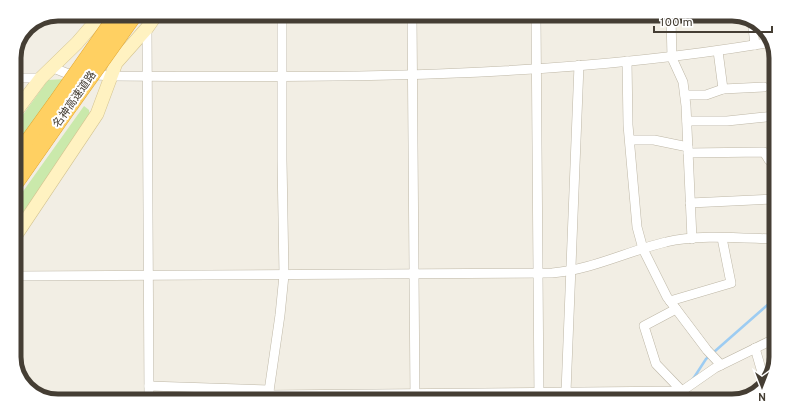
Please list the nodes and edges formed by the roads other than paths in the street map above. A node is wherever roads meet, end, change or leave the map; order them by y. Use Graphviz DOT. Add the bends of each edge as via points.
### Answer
graph roads {
  1 [pos="96,21"];
  2 [pos="114,21"];
  3 [pos="128,21"];
  4 [pos="152,21"];
  5 [pos="282,21"];
  6 [pos="412,21"];
  7 [pos="536,21"];
  8 [pos="671,21"];
  9 [pos="147,28"];
  10 [pos="753,28"];
  11 [pos="766,43"];
  12 [pos="755,45"];
  13 [pos="718,51"];
  14 [pos="672,58"];
  15 [pos="627,61"];
  16 [pos="578,65"];
  17 [pos="51,67"];
  18 [pos="535,68"];
  19 [pos="112,76"];
  20 [pos="147,76"];
  21 [pos="283,76"];
  22 [pos="413,76"];
  23 [pos="21,78"];
  24 [pos="41,78"];
  25 [pos="764,87"];
  26 [pos="723,89"];
  27 [pos="685,95"];
  28 [pos="62,104"];
  29 [pos="21,105"];
  30 [pos="769,117"];
  31 [pos="687,121"];
  32 [pos="630,140"];
  33 [pos="688,150"];
  34 [pos="21,153"];
  35 [pos="769,160"];
  36 [pos="21,173"];
  37 [pos="769,199"];
  38 [pos="690,203"];
  39 [pos="21,228"];
  40 [pos="722,238"];
  41 [pos="692,239"];
  42 [pos="769,239"];
  43 [pos="643,249"];
  44 [pos="571,271"];
  45 [pos="537,273"];
  46 [pos="284,274"];
  47 [pos="414,274"];
  48 [pos="21,276"];
  49 [pos="149,276"];
  50 [pos="670,301"];
  51 [pos="676,309"];
  52 [pos="769,341"];
  53 [pos="755,348"];
  54 [pos="721,365"];
  55 [pos="760,367"];
  56 [pos="149,386"];
  57 [pos="682,391"];
  58 [pos="566,392"];
  59 [pos="149,394"];
  60 [pos="268,394"];
  61 [pos="415,394"];
  62 [pos="539,394"];
  63 [pos="552,394"];
  64 [pos="605,394"];
  65 [pos="659,394"];
  66 [pos="684,394"];
  1 -- 17 [label="street"];
  2 -- 28 [label="highway, 名神高速道路, bridge"];
  3 -- 28 [label="highway, 名神高速道路, bridge"];
  4 -- 9 [label="street"];
  5 -- 21 [label="street"];
  6 -- 22 [label="street"];
  7 -- 18 [label="street"];
  8 -- 14 [label="street"];
  9 -- 19 [label="street" via="116,64"];
  9 -- 20 [label="street"];
  10 -- 12 [label="street"];
  11 -- 12 [label="street"];
  12 -- 13 [label="street"];
  13 -- 14 [label="street"];
  13 -- 26 [label="street"];
  14 -- 15 [label="street"];
  14 -- 27 [label="street" via="683,82"];
  15 -- 16 [label="street"];
  15 -- 32 [label="street"];
  16 -- 18 [label="street"];
  16 -- 44 [label="street"];
  17 -- 19 [label="street" via="66,73"];
  17 -- 24 [label="street"];
  18 -- 22 [label="street"];
  18 -- 45 [label="street"];
  19 -- 20 [label="street"];
  19 -- 39 [label="street" via="97,114"];
  20 -- 21 [label="street"];
  20 -- 49 [label="street"];
  21 -- 22 [label="street"];
  21 -- 46 [label="street"];
  22 -- 47 [label="street"];
  23 -- 24 [label="street"];
  24 -- 29 [label="street"];
  25 -- 26 [label="street"];
  26 -- 27 [label="street" via="706,94"];
  27 -- 31 [label="street"];
  28 -- 34 [label="highway, 名神高速道路"];
  28 -- 36 [label="highway, 名神高速道路"];
  30 -- 31 [label="street" via="727,121"];
  31 -- 33 [label="street"];
  32 -- 33 [label="street" via="654,140"];
  32 -- 43 [label="street" via="637,227"];
  33 -- 35 [label="street" via="764,152"];
  33 -- 38 [label="street"];
  37 -- 38 [label="street"];
  38 -- 41 [label="street"];
  40 -- 41 [label="street"];
  40 -- 42 [label="street"];
  40 -- 50 [label="street" via="731,283"];
  41 -- 43 [label="street" via="668,241"];
  43 -- 44 [label="street"];
  43 -- 50 [label="street"];
  44 -- 45 [label="street"];
  44 -- 58 [label="street"];
  45 -- 47 [label="street"];
  45 -- 62 [label="street"];
  46 -- 47 [label="street"];
  46 -- 49 [label="street"];
  46 -- 60 [label="street"];
  47 -- 61 [label="street"];
  48 -- 49 [label="street"];
  49 -- 56 [label="street"];
  50 -- 51 [label="street"];
  51 -- 54 [label="street"];
  51 -- 57 [label="street" via="644,326 656,364"];
  52 -- 53 [label="street"];
  53 -- 54 [label="street"];
  53 -- 55 [label="street"];
  54 -- 57 [label="street"];
  56 -- 59 [label="street"];
  56 -- 60 [label="street"];
  57 -- 65 [label="street"];
  57 -- 66 [label="street"];
  58 -- 63 [label="street"];
  58 -- 64 [label="street"];
}
